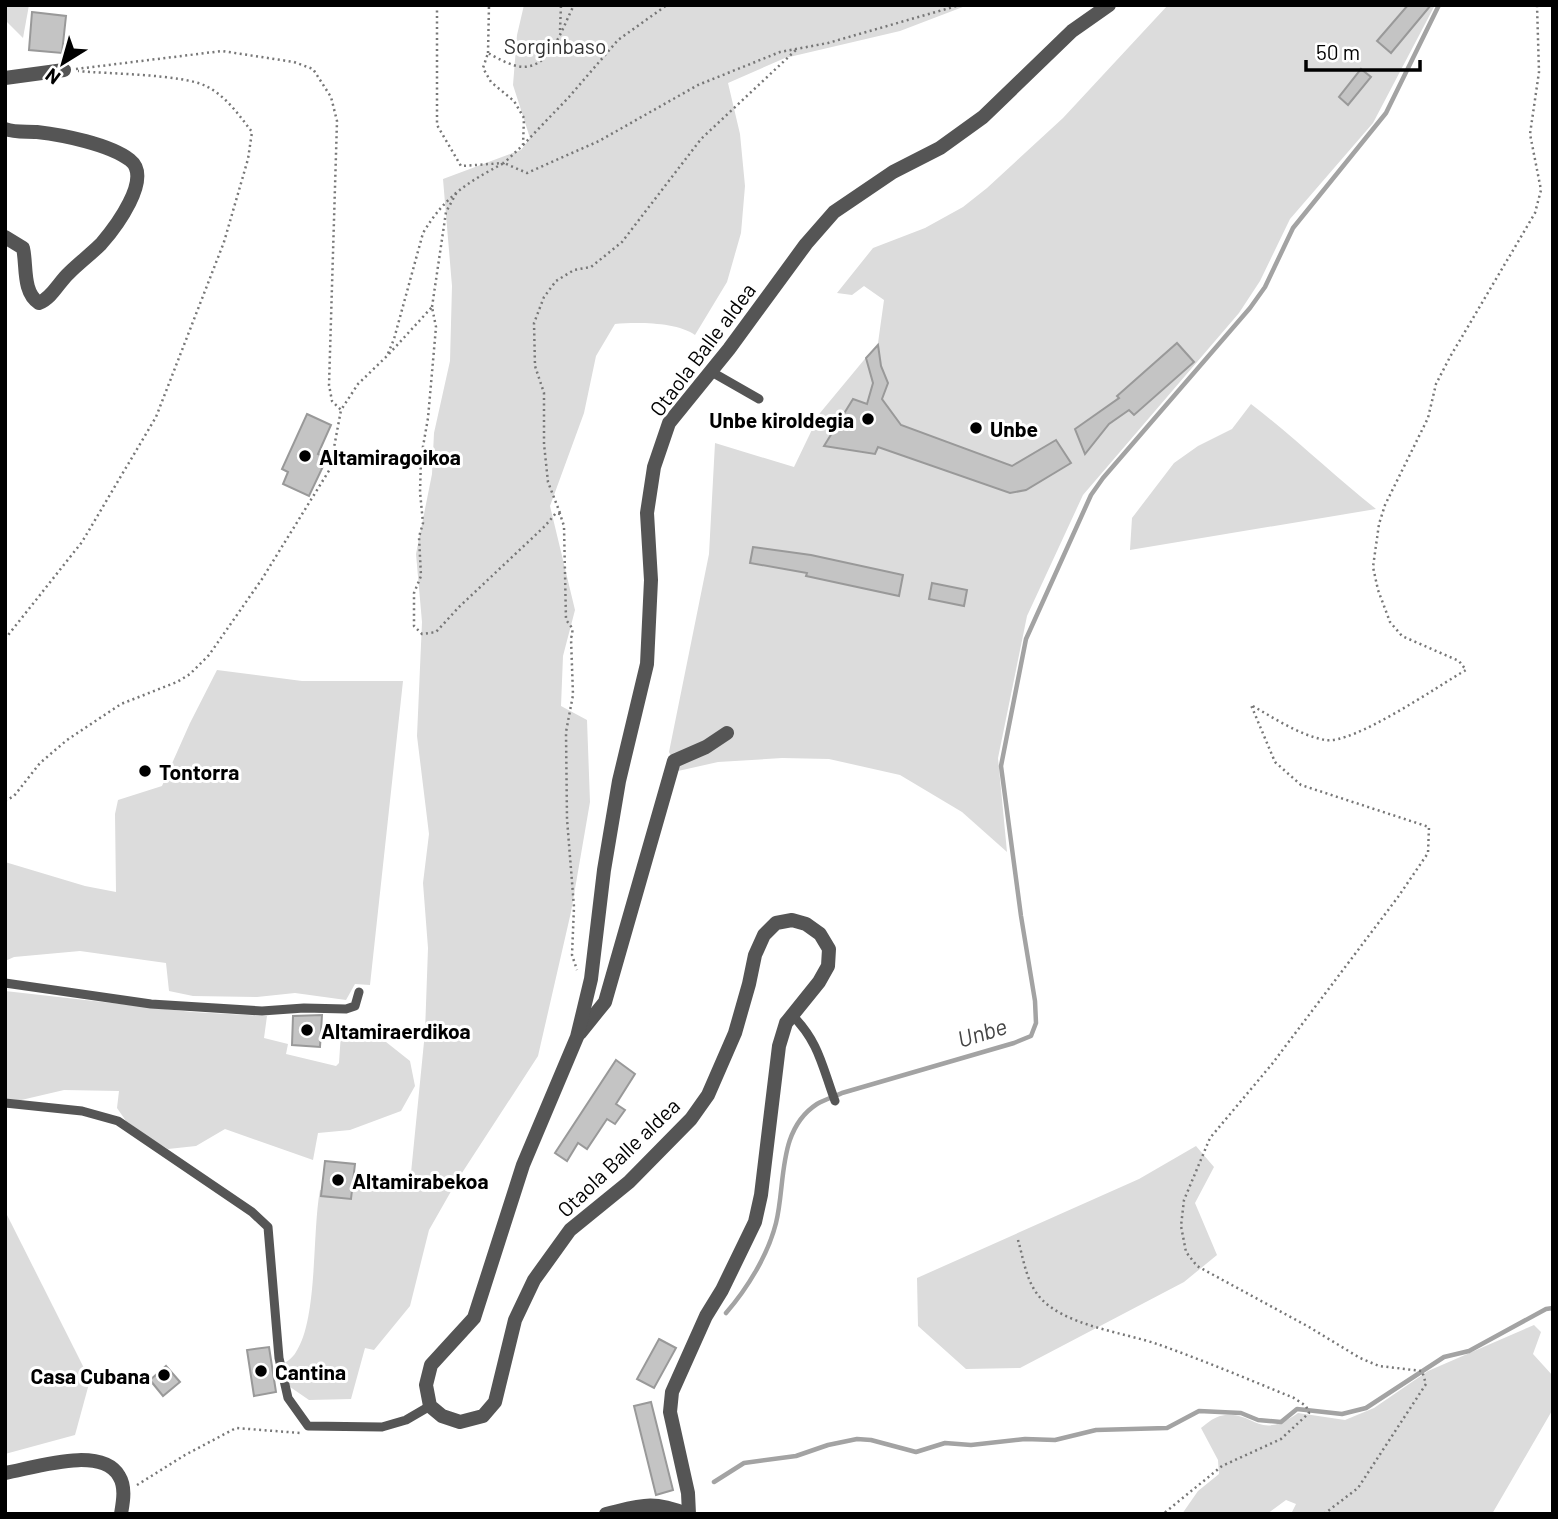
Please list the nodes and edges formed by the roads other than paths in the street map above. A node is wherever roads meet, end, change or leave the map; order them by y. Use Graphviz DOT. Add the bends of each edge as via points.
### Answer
graph roads {
  1 [pos="1109,5"];
  2 [pos="64,70"];
  3 [pos="5,78"];
  4 [pos="5,129"];
  5 [pos="5,237"];
  6 [pos="710,371"];
  7 [pos="759,398"];
  8 [pos="727,733"];
  9 [pos="5,983"];
  10 [pos="359,992"];
  11 [pos="792,1016"];
  12 [pos="577,1037"];
  13 [pos="835,1101"];
  14 [pos="5,1103"];
  15 [pos="430,1406"];
  16 [pos="5,1473"];
  17 [pos="121,1514"];
  18 [pos="606,1514"];
  19 [pos="688,1514"];
  1 -- 6 [label="street, Otaola Balle aldea" via="1072,31 983,117 834,212"];
  2 -- 3 [label="street"];
  4 -- 5 [label="street" via="52,133 108,148 134,163 137,172 133,197 119,220 44,301 39,303 30,294 23,248"];
  6 -- 7 [label="lane"];
  6 -- 12 [label="street, Otaola Balle aldea" via="669,423 654,467 647,513 651,580 648,664 619,781 591,979"];
  8 -- 12 [label="street, Otaola Balle aldea" via="674,761 605,1002"];
  9 -- 10 [label="lane" via="130,1002 262,1012 346,1009 355,1006"];
  11 -- 13 [label="lane" via="816,1044"];
  11 -- 15 [label="street, Otaola Balle aldea" via="828,966 829,949 820,934 792,920 776,923 764,935 734,1033 708,1095 691,1119 629,1182 570,1230 534,1280 515,1320 495,1402 483,1416 460,1422"];
  11 -- 19 [label="street, Otaola Balle aldea" via="779,1046 755,1222 672,1391 670,1412 688,1493"];
  12 -- 15 [label="street, Otaola Balle aldea" via="523,1165 474,1318 431,1364 426,1385"];
  14 -- 15 [label="lane" via="82,1111 118,1121 268,1227 279,1358 288,1398 308,1426 382,1427"];
  16 -- 17 [label="street" via="74,1460 106,1463 120,1476"];
  18 -- 19 [label="street" via="649,1504"];
}
